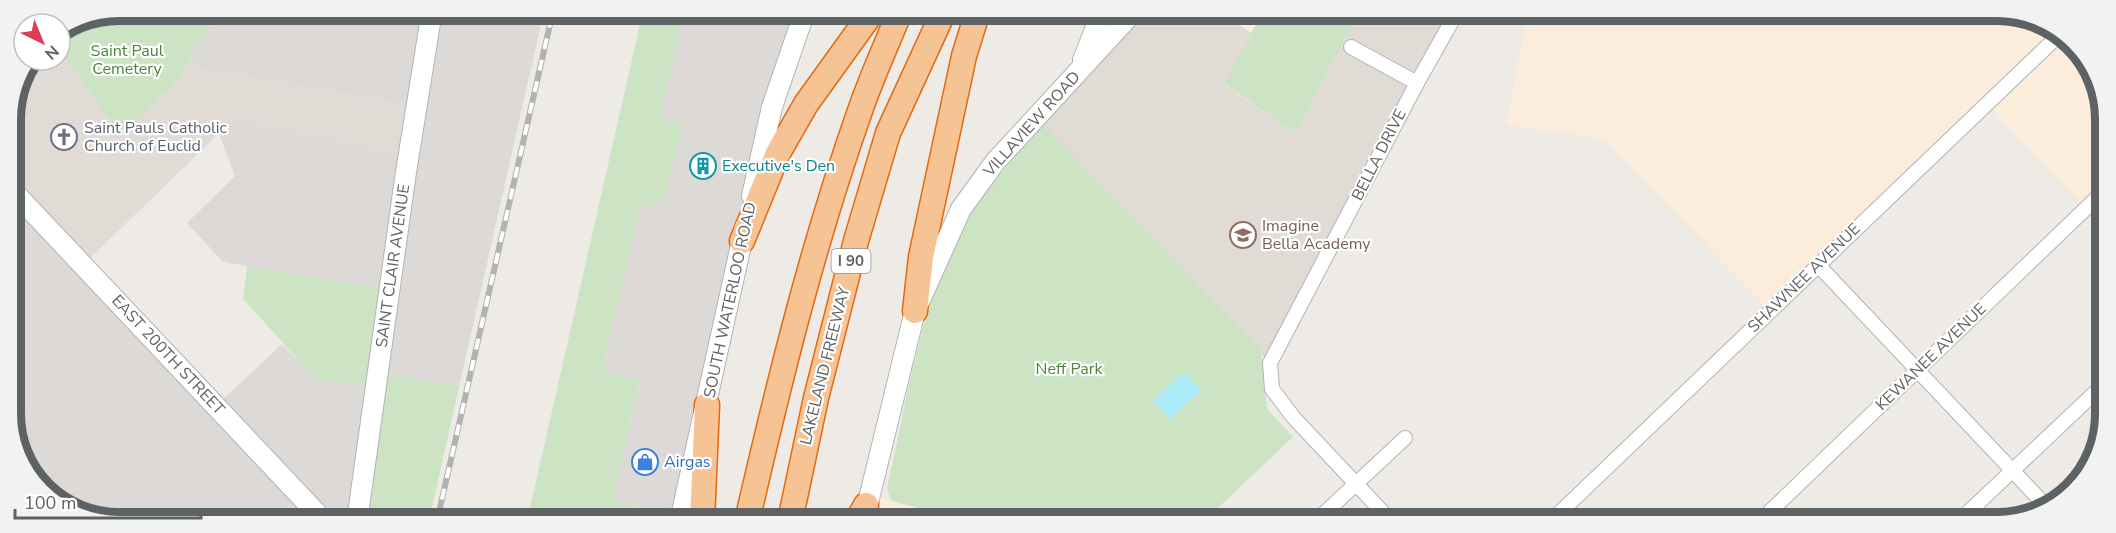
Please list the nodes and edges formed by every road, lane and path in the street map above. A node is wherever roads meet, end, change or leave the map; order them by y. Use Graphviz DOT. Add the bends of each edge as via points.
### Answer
graph roads {
  1 [pos="430,21"];
  2 [pos="802,21"];
  3 [pos="866,21"];
  4 [pos="896,21"];
  5 [pos="940,21"];
  6 [pos="975,21"];
  7 [pos="1099,21"];
  8 [pos="1125,21"];
  9 [pos="1452,21"];
  10 [pos="2055,40"];
  11 [pos="1352,47"];
  12 [pos="1078,74"];
  13 [pos="1417,83"];
  14 [pos="21,200"];
  15 [pos="2095,200"];
  16 [pos="742,242"];
  17 [pos="1818,265"];
  18 [pos="915,311"];
  19 [pos="1916,370"];
  20 [pos="2095,392"];
  21 [pos="707,405"];
  22 [pos="1405,438"];
  23 [pos="2012,470"];
  24 [pos="1355,483"];
  25 [pos="2041,501"];
  26 [pos="316,512"];
  27 [pos="358,512"];
  28 [pos="682,512"];
  29 [pos="702,512"];
  30 [pos="749,512"];
  31 [pos="792,512"];
  32 [pos="863,512"];
  33 [pos="1325,512"];
  34 [pos="1383,512"];
  35 [pos="1560,512"];
  36 [pos="1769,512"];
  37 [pos="1968,512"];
  1 -- 27 [label="street, SAINT CLAIR AVENUE"];
  2 -- 16 [label="street, SOUTH WATERLOO ROAD" via="772,107"];
  3 -- 16 [label="highway" via="806,104 784,143"];
  4 -- 30 [label="highway, I 90" via="861,106 824,218"];
  5 -- 31 [label="highway, LAKELAND FREEWAY / I 90" via="885,143 827,353"];
  6 -- 18 [label="highway" via="964,56 921,257"];
  7 -- 12 [label="street"];
  8 -- 12 [label="street, VILLAVIEW ROAD"];
  9 -- 13 [label="street, BELLA DRIVE"];
  10 -- 17 [label="street, SHAWNEE AVENUE"];
  11 -- 13 [label="street"];
  12 -- 18 [label="street, VILLAVIEW ROAD" via="995,162 961,209"];
  13 -- 24 [label="street, BELLA DRIVE" via="1270,363 1272,389"];
  14 -- 26 [label="street, EAST 200TH STREET"];
  15 -- 19 [label="street, KEWANEE AVENUE"];
  16 -- 21 [label="street, SOUTH WATERLOO ROAD"];
  17 -- 19 [label="street"];
  17 -- 35 [label="street, SHAWNEE AVENUE"];
  18 -- 32 [label="street, VILLAVIEW ROAD"];
  19 -- 23 [label="street"];
  19 -- 36 [label="street, KEWANEE AVENUE"];
  20 -- 23 [label="street"];
  21 -- 28 [label="street, SOUTH WATERLOO ROAD"];
  21 -- 29 [label="highway"];
  22 -- 24 [label="street"];
  23 -- 25 [label="street"];
  23 -- 37 [label="street"];
  24 -- 33 [label="street"];
  24 -- 34 [label="street"];
}
